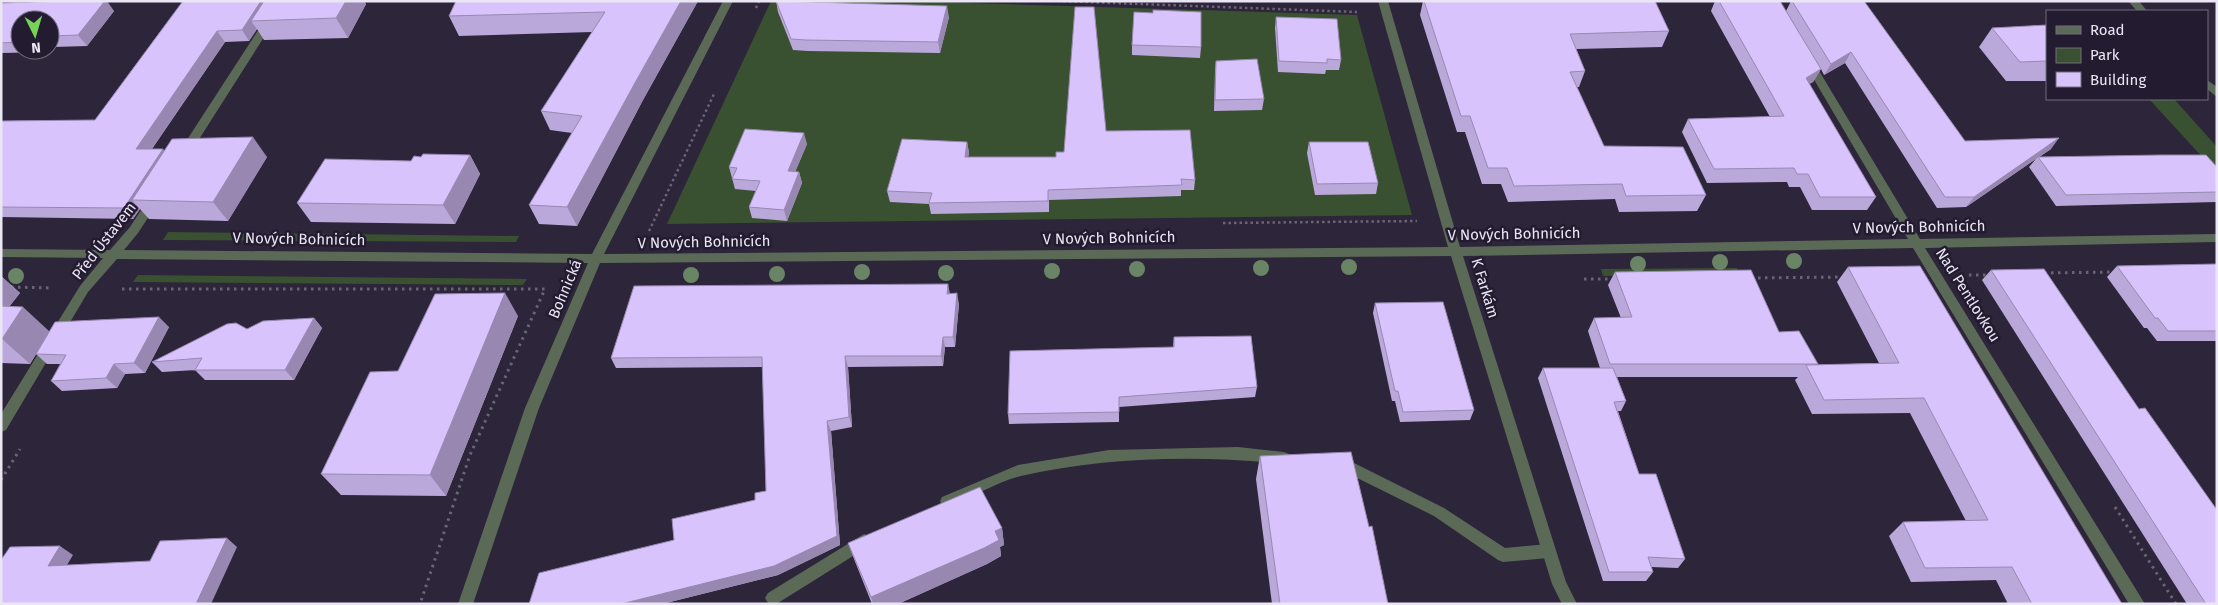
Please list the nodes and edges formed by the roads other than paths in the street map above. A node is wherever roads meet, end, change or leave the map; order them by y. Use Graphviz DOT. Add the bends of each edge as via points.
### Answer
graph roads {
  1 [pos="282,1"];
  2 [pos="728,1"];
  3 [pos="1383,1"];
  4 [pos="1801,49"];
  5 [pos="2208,84"];
  6 [pos="2217,94"];
  7 [pos="177,165"];
  8 [pos="161,189"];
  9 [pos="2217,238"];
  10 [pos="1916,243"];
  11 [pos="1457,251"];
  12 [pos="1,253"];
  13 [pos="113,254"];
  14 [pos="596,259"];
  15 [pos="1,426"];
  16 [pos="1298,460"];
  17 [pos="1327,463"];
  18 [pos="932,508"];
  19 [pos="874,536"];
  20 [pos="1548,551"];
  21 [pos="773,598"];
  22 [pos="465,604"];
  23 [pos="1570,604"];
  24 [pos="2138,604"];
  1 -- 7 [label="street"];
  2 -- 14 [label="street, Bohnická"];
  3 -- 11 [label="street, K Farkám"];
  4 -- 10 [label="street, Nad Pentlovkou"];
  5 -- 6 [label="street"];
  8 -- 13 [label="street, Před Ústavem" via="134,230"];
  9 -- 10 [label="street, V Nových Bohnicích"];
  10 -- 11 [label="street, V Nových Bohnicích"];
  10 -- 24 [label="street, Nad Pentlovkou"];
  11 -- 14 [label="street, V Nových Bohnicích"];
  11 -- 20 [label="street, K Farkám"];
  12 -- 13 [label="street, V Nových Bohnicích"];
  13 -- 14 [label="street, V Nových Bohnicích"];
  13 -- 15 [label="street, Před Ústavem" via="84,289"];
  14 -- 22 [label="street, Bohnická" via="532,408"];
  16 -- 18 [label="street" via="1238,453 1109,456 1018,471"];
  17 -- 20 [label="street" via="1347,466 1439,512 1503,555"];
  19 -- 21 [label="street"];
  20 -- 23 [label="street, K Farkám"];
}
